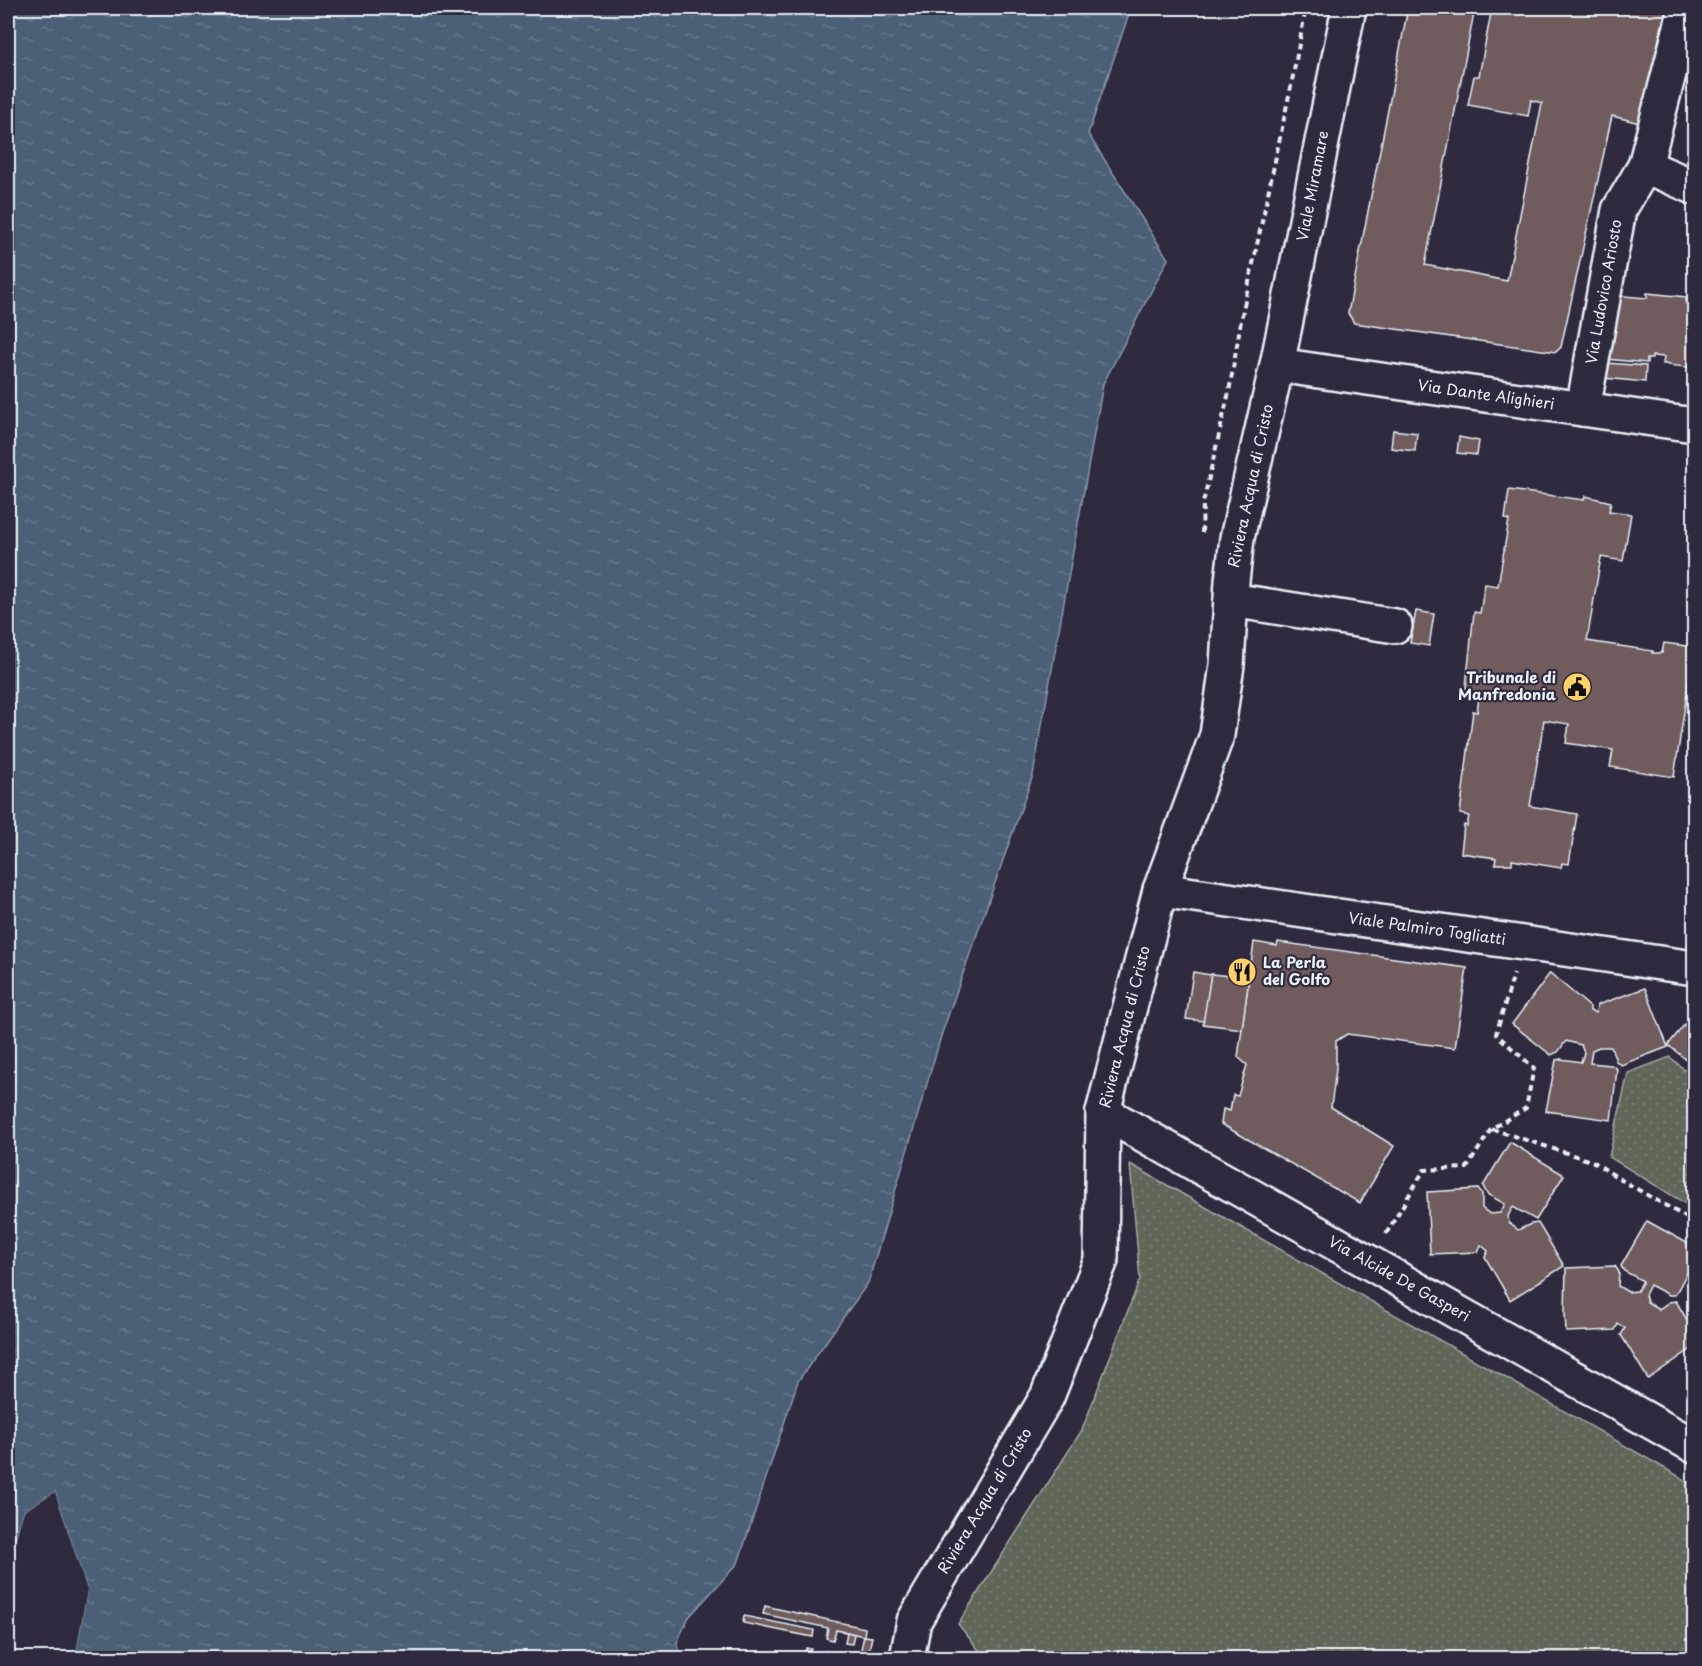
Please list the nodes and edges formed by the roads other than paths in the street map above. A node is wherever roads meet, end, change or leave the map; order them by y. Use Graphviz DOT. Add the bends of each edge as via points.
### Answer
graph roads {
  1 [pos="1349,8"];
  2 [pos="1686,8"];
  3 [pos="1645,166"];
  4 [pos="1695,187"];
  5 [pos="1277,366"];
  6 [pos="1583,409"];
  7 [pos="1695,425"];
  8 [pos="1232,600"];
  9 [pos="1395,626"];
  10 [pos="1160,890"];
  11 [pos="1695,968"];
  12 [pos="1103,1112"];
  13 [pos="1695,1446"];
  14 [pos="907,1659"];
  1 -- 5 [label="street, Viale Miramare"];
  2 -- 3 [label="street, Via Ludovico Ariosto"];
  3 -- 4 [label="street"];
  3 -- 6 [label="street, Via Ludovico Ariosto" via="1619,210"];
  5 -- 6 [label="street, Via Dante Alighieri"];
  5 -- 8 [label="street, Riviera Acqua di Cristo" via="1237,538"];
  6 -- 7 [label="street, Via Dante Alighieri"];
  8 -- 9 [label="street"];
  8 -- 10 [label="street, Riviera Acqua di Cristo" via="1217,735"];
  10 -- 11 [label="street, Viale Palmiro Togliatti"];
  10 -- 12 [label="street, Riviera Acqua di Cristo"];
  12 -- 13 [label="street, Via Alcide De Gasperi"];
  12 -- 14 [label="street, Riviera Acqua di Cristo" via="1101,1260 1047,1397 914,1621"];
}
